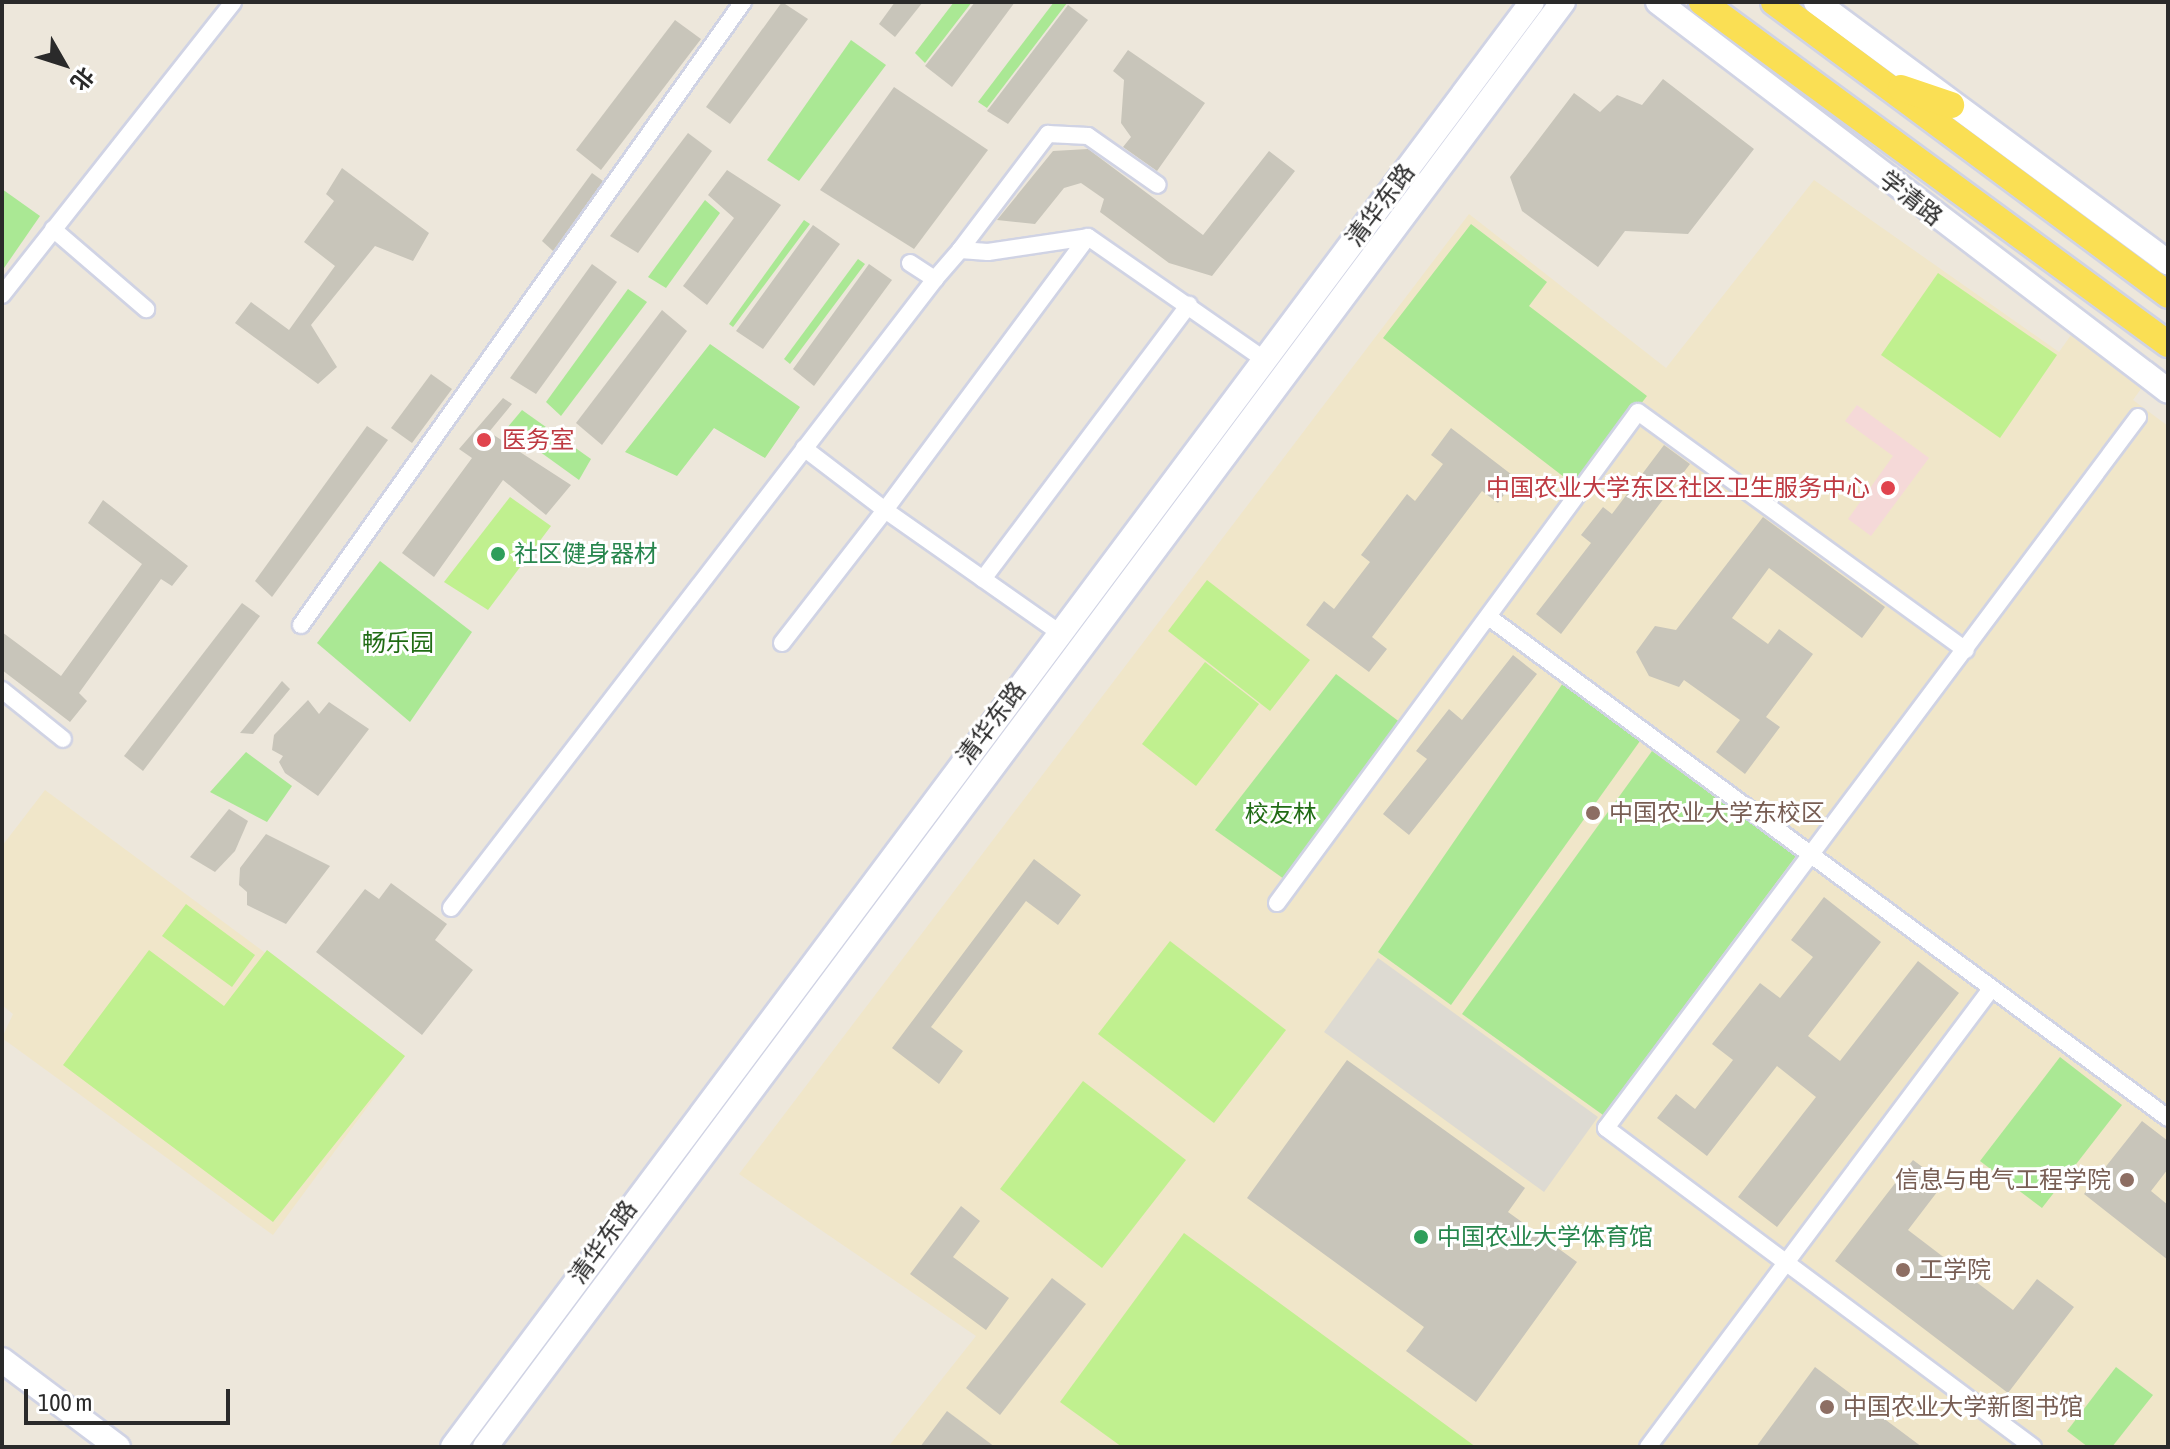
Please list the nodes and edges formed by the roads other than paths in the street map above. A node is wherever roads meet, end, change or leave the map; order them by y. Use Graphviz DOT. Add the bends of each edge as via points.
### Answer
graph roads {
  1 [pos="233,2"];
  2 [pos="743,2"];
  3 [pos="1532,2"];
  4 [pos="1563,2"];
  5 [pos="1658,2"];
  6 [pos="1702,2"];
  7 [pos="1774,2"];
  8 [pos="1816,2"];
  9 [pos="1884,83"];
  10 [pos="1951,105"];
  11 [pos="1158,185"];
  12 [pos="53,229"];
  13 [pos="1088,237"];
  14 [pos="960,250"];
  15 [pos="2168,262"];
  16 [pos="910,263"];
  17 [pos="935,279"];
  18 [pos="2,295"];
  19 [pos="2168,295"];
  20 [pos="1189,305"];
  21 [pos="146,309"];
  22 [pos="2168,344"];
  23 [pos="1265,360"];
  24 [pos="2168,391"];
  25 [pos="2138,417"];
  26 [pos="804,448"];
  27 [pos="885,510"];
  28 [pos="983,579"];
  29 [pos="1490,618"];
  30 [pos="301,625"];
  31 [pos="1060,633"];
  32 [pos="782,643"];
  33 [pos="1966,650"];
  34 [pos="2,690"];
  35 [pos="63,739"];
  36 [pos="1811,856"];
  37 [pos="1277,903"];
  38 [pos="451,908"];
  39 [pos="1991,989"];
  40 [pos="2168,1118"];
  41 [pos="658,1167"];
  42 [pos="682,1187"];
  43 [pos="1784,1265"];
  44 [pos="2,1360"];
  45 [pos="118,1447"];
  46 [pos="453,1447"];
  47 [pos="485,1447"];
  48 [pos="1648,1447"];
  49 [pos="2033,1447"];
  1 -- 12 [label="street"];
  2 -- 30 [label="street"];
  3 -- 23 [label="main road, 清华东路"];
  4 -- 42 [label="main road, 清华东路"];
  5 -- 24 [label="main road, 学清路"];
  6 -- 22 [label="main road, 学清路"];
  7 -- 9 [label="main road"];
  8 -- 10 [label="main road"];
  9 -- 10 [label="main road"];
  9 -- 19 [label="main road"];
  10 -- 15 [label="main road"];
  11 -- 14 [label="street" via="1088,136 1048,134"];
  12 -- 18 [label="street"];
  12 -- 21 [label="street"];
  13 -- 14 [label="street" via="988,252"];
  13 -- 20 [label="street"];
  13 -- 27 [label="street"];
  14 -- 17 [label="street"];
  16 -- 17 [label="street"];
  17 -- 26 [label="street"];
  20 -- 23 [label="street"];
  20 -- 28 [label="street"];
  23 -- 31 [label="main road, 清华东路"];
  25 -- 33 [label="street"];
  26 -- 27 [label="street"];
  26 -- 38 [label="street"];
  27 -- 28 [label="street"];
  27 -- 32 [label="street"];
  28 -- 31 [label="street"];
  29 -- 33 [label="street" via="1638,412"];
  29 -- 36 [label="street"];
  29 -- 37 [label="street"];
  31 -- 41 [label="main road, 清华东路"];
  33 -- 36 [label="street"];
  34 -- 35 [label="street"];
  36 -- 39 [label="street"];
  36 -- 43 [label="street" via="1606,1128"];
  39 -- 40 [label="street"];
  39 -- 43 [label="street"];
  41 -- 42 [label="main road"];
  41 -- 46 [label="main road, 清华东路"];
  42 -- 47 [label="main road, 清华东路"];
  43 -- 48 [label="street"];
  43 -- 49 [label="street"];
  44 -- 45 [label="main road"];
}
